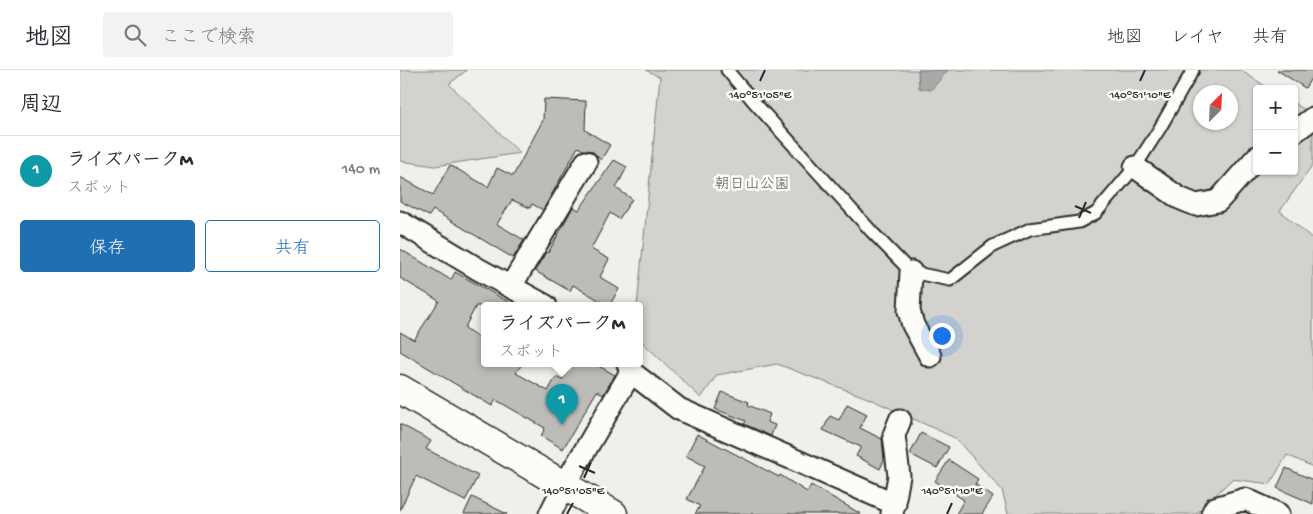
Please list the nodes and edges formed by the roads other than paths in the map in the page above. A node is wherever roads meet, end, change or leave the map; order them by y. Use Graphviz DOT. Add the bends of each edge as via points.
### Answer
graph roads {
  1 [pos="727,70"];
  2 [pos="1193,70"];
  3 [pos="1313,118"];
  4 [pos="1297,130"];
  5 [pos="586,162"];
  6 [pos="1253,162"];
  7 [pos="1135,167"];
  8 [pos="400,222"];
  9 [pos="911,272"];
  10 [pos="511,286"];
  11 [pos="539,302"];
  12 [pos="930,356"];
  13 [pos="629,368"];
  14 [pos="400,389"];
  15 [pos="900,420"];
  16 [pos="564,486"];
  17 [pos="893,509"];
  18 [pos="550,514"];
  19 [pos="613,514"];
  20 [pos="1212,514"];
  21 [pos="1278,514"];
  1 -- 9 [label="lane"];
  2 -- 7 [label="lane"];
  3 -- 4 [label="street"];
  5 -- 10 [label="street"];
  6 -- 7 [label="street" via="1218,201 1196,205 1179,198"];
  7 -- 9 [label="lane" via="1096,213 1079,222 1030,229 993,246 950,280"];
  8 -- 10 [label="street"];
  9 -- 12 [label="street" via="909,311"];
  10 -- 11 [label="street"];
  13 -- 16 [label="street"];
  13 -- 17 [label="street" via="679,409"];
  14 -- 16 [label="street"];
  15 -- 17 [label="street" via="894,435 899,476"];
  16 -- 18 [label="street"];
  16 -- 19 [label="street"];
  20 -- 21 [label="street" via="1214,508 1245,499"];
}
